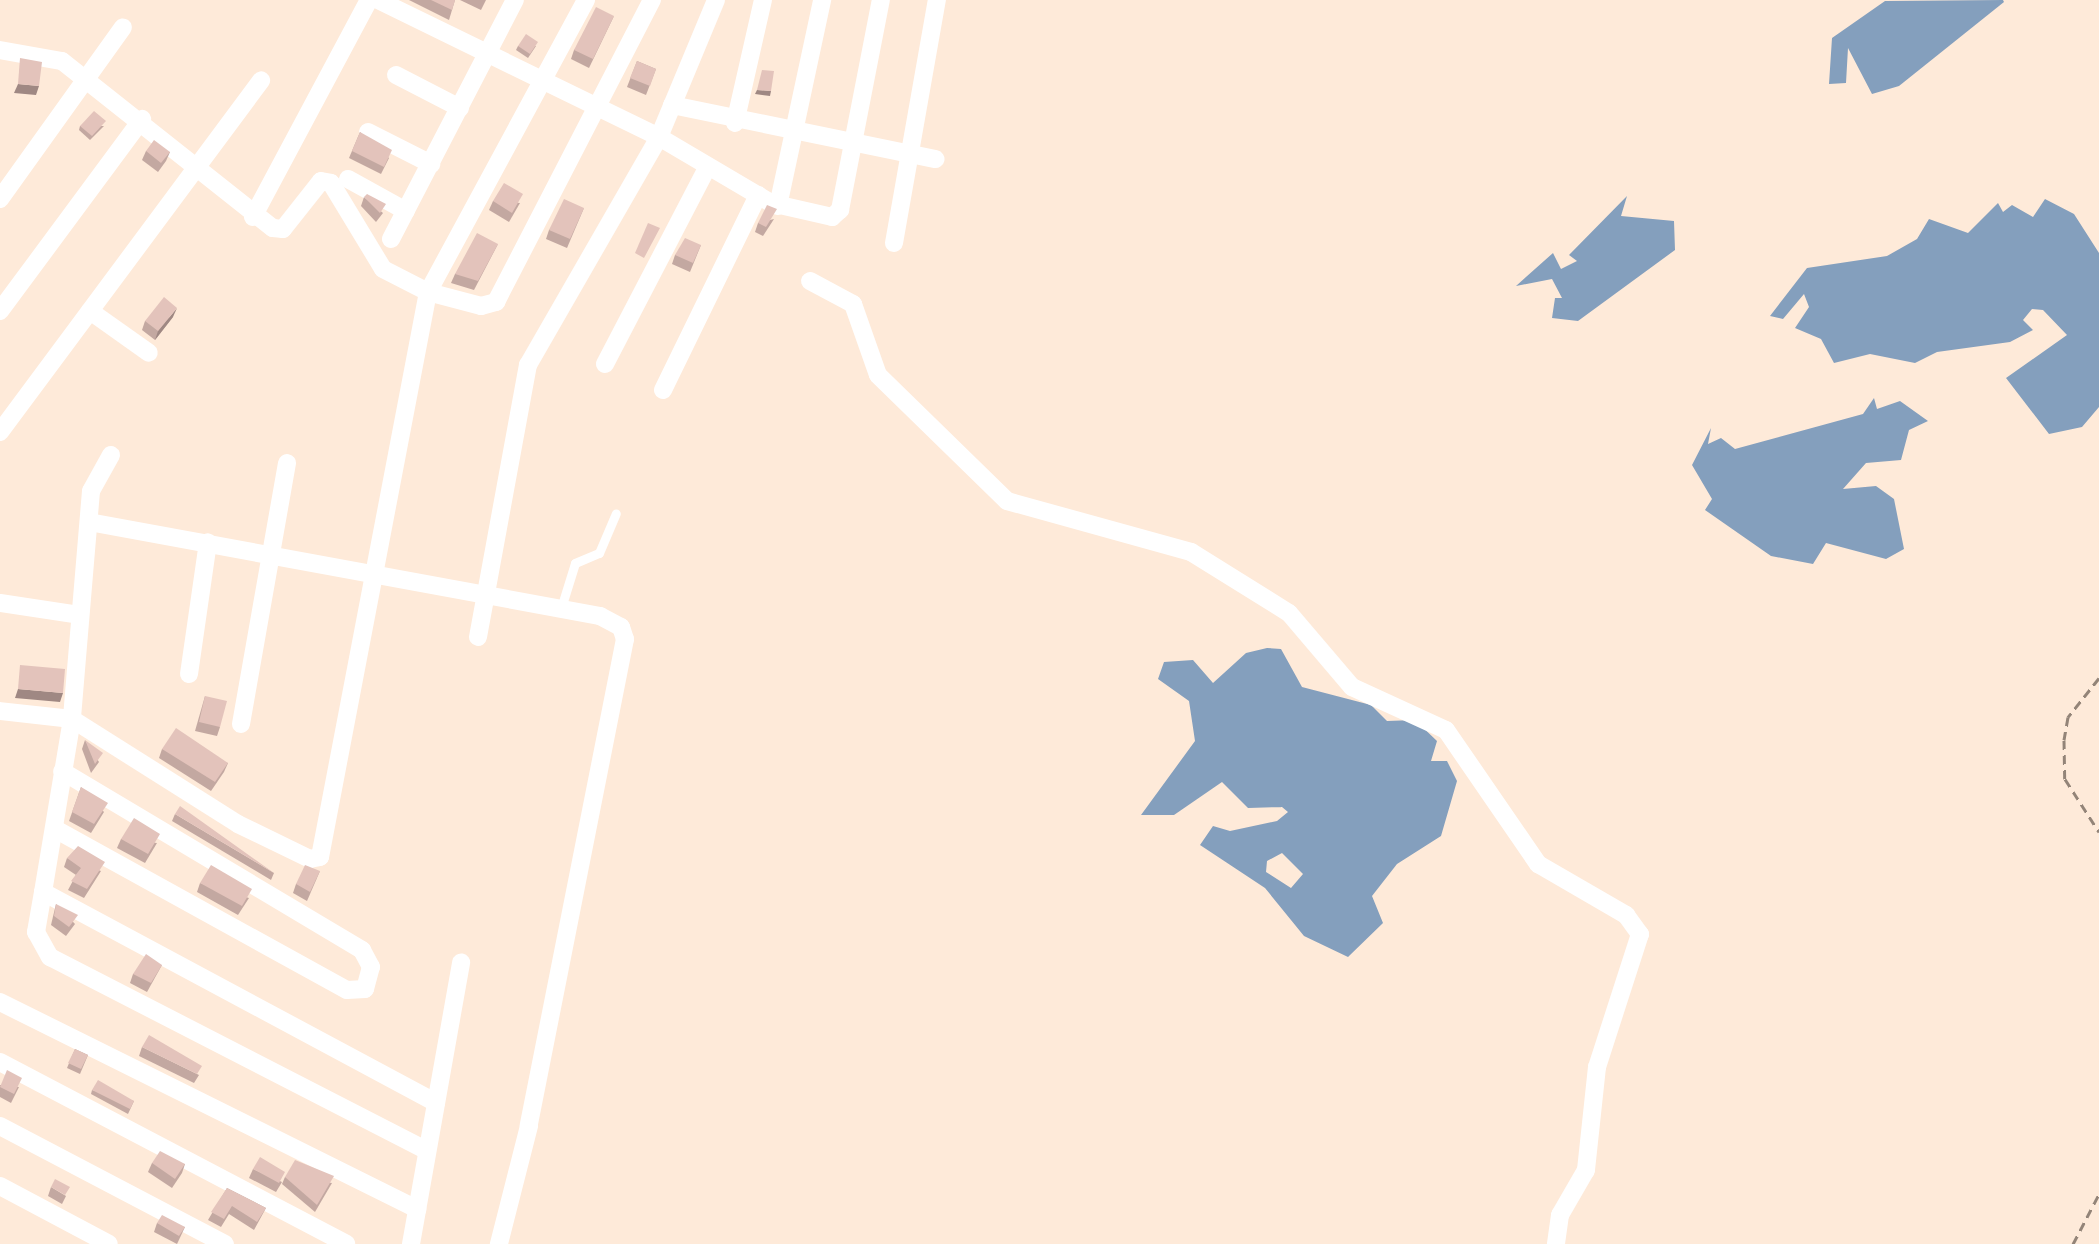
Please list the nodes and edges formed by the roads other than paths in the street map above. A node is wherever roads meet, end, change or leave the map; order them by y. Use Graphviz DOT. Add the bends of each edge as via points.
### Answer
graph roads {
  1 [pos="369,0"];
  2 [pos="378,0"];
  3 [pos="514,0"];
  4 [pos="586,0"];
  5 [pos="652,0"];
  6 [pos="716,0"];
  7 [pos="763,0"];
  8 [pos="822,0"];
  9 [pos="881,0"];
  10 [pos="937,0"];
  11 [pos="123,27"];
  12 [pos="0,50"];
  13 [pos="489,51"];
  14 [pos="396,75"];
  15 [pos="544,79"];
  16 [pos="89,80"];
  17 [pos="261,80"];
  18 [pos="597,106"];
  19 [pos="672,106"];
  20 [pos="460,108"];
  21 [pos="142,119"];
  22 [pos="735,123"];
  23 [pos="368,131"];
  24 [pos="795,135"];
  25 [pos="658,136"];
  26 [pos="851,145"];
  27 [pos="911,155"];
  28 [pos="935,159"];
  29 [pos="198,164"];
  30 [pos="431,164"];
  31 [pos="708,166"];
  32 [pos="348,179"];
  33 [pos="758,195"];
  34 [pos="0,199"];
  35 [pos="778,206"];
  36 [pos="406,211"];
  37 [pos="253,217"];
  38 [pos="391,239"];
  39 [pos="894,243"];
  40 [pos="810,281"];
  41 [pos="428,292"];
  42 [pos="0,311"];
  43 [pos="90,311"];
  44 [pos="149,353"];
  45 [pos="605,364"];
  46 [pos="663,390"];
  47 [pos="0,432"];
  48 [pos="110,455"];
  49 [pos="286,463"];
  50 [pos="616,513"];
  51 [pos="88,523"];
  52 [pos="208,542"];
  53 [pos="271,552"];
  54 [pos="371,573"];
  55 [pos="486,594"];
  56 [pos="0,603"];
  57 [pos="561,608"];
  58 [pos="79,616"];
  59 [pos="478,637"];
  60 [pos="189,674"];
  61 [pos="0,711"];
  62 [pos="71,719"];
  63 [pos="241,724"];
  64 [pos="62,771"];
  65 [pos="55,829"];
  66 [pos="44,892"];
  67 [pos="460,962"];
  68 [pos="0,1002"];
  69 [pos="0,1062"];
  70 [pos="436,1103"];
  71 [pos="0,1126"];
  72 [pos="428,1151"];
  73 [pos="0,1186"];
  74 [pos="417,1210"];
  75 [pos="109,1244"];
  76 [pos="225,1244"];
  77 [pos="346,1244"];
  78 [pos="411,1244"];
  79 [pos="499,1244"];
  80 [pos="1556,1244"];
  1 -- 37 [label="street"];
  2 -- 13 [label="street"];
  3 -- 13 [label="street"];
  4 -- 15 [label="street"];
  5 -- 18 [label="street"];
  6 -- 19 [label="street"];
  7 -- 22 [label="street"];
  8 -- 24 [label="street"];
  9 -- 26 [label="street"];
  10 -- 27 [label="street"];
  11 -- 16 [label="street"];
  12 -- 16 [label="street" via="43,54"];
  13 -- 15 [label="street"];
  13 -- 20 [label="street"];
  14 -- 20 [label="street"];
  15 -- 18 [label="street"];
  15 -- 41 [label="street"];
  16 -- 21 [label="street"];
  16 -- 34 [label="street"];
  17 -- 29 [label="street"];
  18 -- 25 [label="street"];
  18 -- 41 [label="street" via="496,302 481,306"];
  19 -- 22 [label="street"];
  19 -- 25 [label="street"];
  20 -- 30 [label="street"];
  21 -- 29 [label="street"];
  21 -- 42 [label="street"];
  22 -- 24 [label="street"];
  23 -- 30 [label="street"];
  24 -- 26 [label="street"];
  24 -- 35 [label="street"];
  25 -- 31 [label="street"];
  25 -- 55 [label="street" via="528,365"];
  26 -- 27 [label="street"];
  26 -- 35 [label="street" via="836,215"];
  27 -- 28 [label="street"];
  27 -- 39 [label="street"];
  29 -- 37 [label="street"];
  29 -- 43 [label="street"];
  30 -- 36 [label="street"];
  31 -- 33 [label="street"];
  31 -- 45 [label="street"];
  32 -- 36 [label="street"];
  33 -- 35 [label="street"];
  33 -- 46 [label="street"];
  36 -- 38 [label="street"];
  37 -- 41 [label="street" via="284,230 326,181 382,269"];
  40 -- 80 [label="street" via="853,304 878,375 1007,501 1191,552 1289,613 1352,687 1446,730 1538,864 1626,915 1640,934 1597,1067 1586,1170 1560,1215"];
  41 -- 54 [label="street"];
  43 -- 44 [label="street"];
  43 -- 47 [label="street"];
  48 -- 51 [label="street" via="95,477"];
  49 -- 53 [label="street"];
  50 -- 57 [label="lane" via="598,553 575,563"];
  51 -- 52 [label="street"];
  51 -- 58 [label="street"];
  52 -- 53 [label="street"];
  52 -- 60 [label="street"];
  53 -- 54 [label="street"];
  53 -- 63 [label="street"];
  54 -- 55 [label="street"];
  54 -- 62 [label="street" via="316,860 220,813"];
  55 -- 57 [label="street"];
  55 -- 59 [label="street"];
  56 -- 58 [label="street"];
  57 -- 79 [label="street" via="614,620 625,639"];
  58 -- 62 [label="street"];
  61 -- 62 [label="street"];
  62 -- 64 [label="street"];
  64 -- 65 [label="street"];
  64 -- 65 [label="street" via="362,950 370,956 365,989 347,990"];
  65 -- 66 [label="street"];
  66 -- 70 [label="street"];
  66 -- 72 [label="street" via="36,932 50,957"];
  67 -- 70 [label="street"];
  68 -- 74 [label="street"];
  69 -- 77 [label="street"];
  70 -- 72 [label="street"];
  71 -- 76 [label="street"];
  72 -- 74 [label="street"];
  73 -- 75 [label="street"];
  74 -- 78 [label="street"];
}
